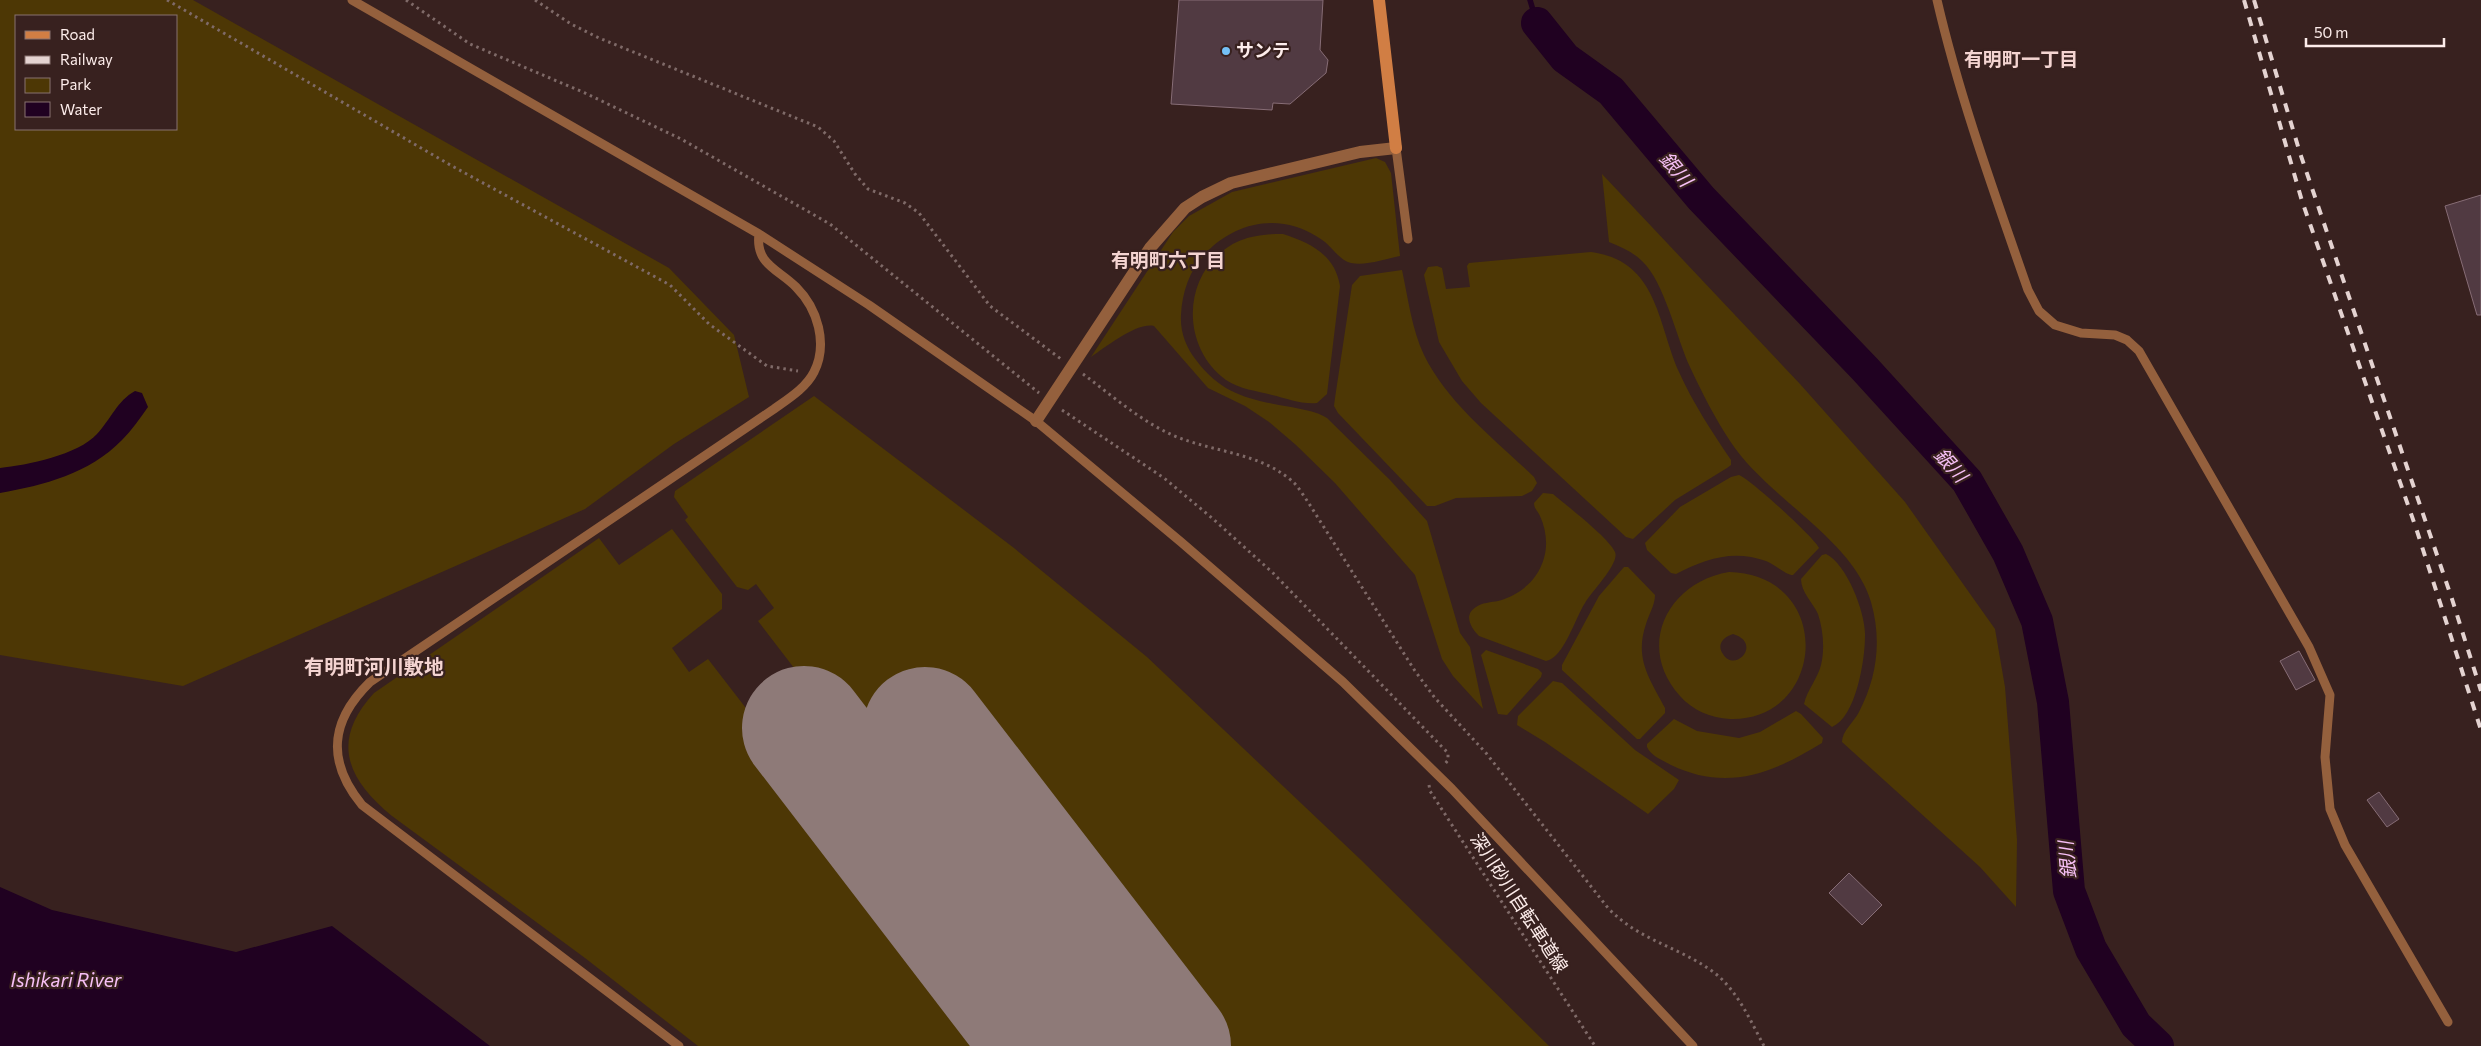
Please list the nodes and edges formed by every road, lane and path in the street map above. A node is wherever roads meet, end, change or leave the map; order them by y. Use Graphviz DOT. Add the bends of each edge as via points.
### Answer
graph roads {
  1 [pos="167,0"];
  2 [pos="352,0"];
  3 [pos="535,0"];
  4 [pos="1379,0"];
  5 [pos="1937,0"];
  6 [pos="1396,148"];
  7 [pos="759,234"];
  8 [pos="1408,239"];
  9 [pos="1072,367"];
  10 [pos="814,373"];
  11 [pos="1036,421"];
  12 [pos="1436,774"];
  13 [pos="2448,1022"];
  14 [pos="678,1046"];
  15 [pos="1595,1046"];
  16 [pos="1693,1046"];
  17 [pos="1764,1046"];
  1 -- 10 [label="path" via="452,166 670,285 709,324 767,366"];
  2 -- 7 [label="lane"];
  3 -- 9 [label="path" via="571,24 600,38 818,127 834,141 868,189 919,213 990,306"];
  4 -- 6 [label="street"];
  5 -- 13 [label="lane" via="1965,104 2028,290 2039,311 2055,325 2081,333 2127,340 2139,351 2190,437 2313,655 2330,695 2325,757 2330,809 2345,846"];
  6 -- 8 [label="lane"];
  6 -- 9 [label="street" via="1360,152 1230,183 1185,208 1150,248"];
  7 -- 10 [label="lane" via="760,254 808,301 818,323 821,349"];
  7 -- 11 [label="lane" via="869,305"];
  9 -- 11 [label="street"];
  9 -- 17 [label="path" via="1169,433 1259,462 1293,482 1415,671 1435,698 1486,753 1608,908 1637,933 1713,972 1738,998"];
  10 -- 14 [label="lane" via="802,388 774,409 370,682 353,699 340,725 338,750 341,770 349,789 362,805"];
  11 -- 12 [label="lane" via="1343,682"];
  12 -- 15 [label="path, 深川砂川自転車道線" via="1429,784 1430,791"];
  12 -- 16 [label="lane"];
}
